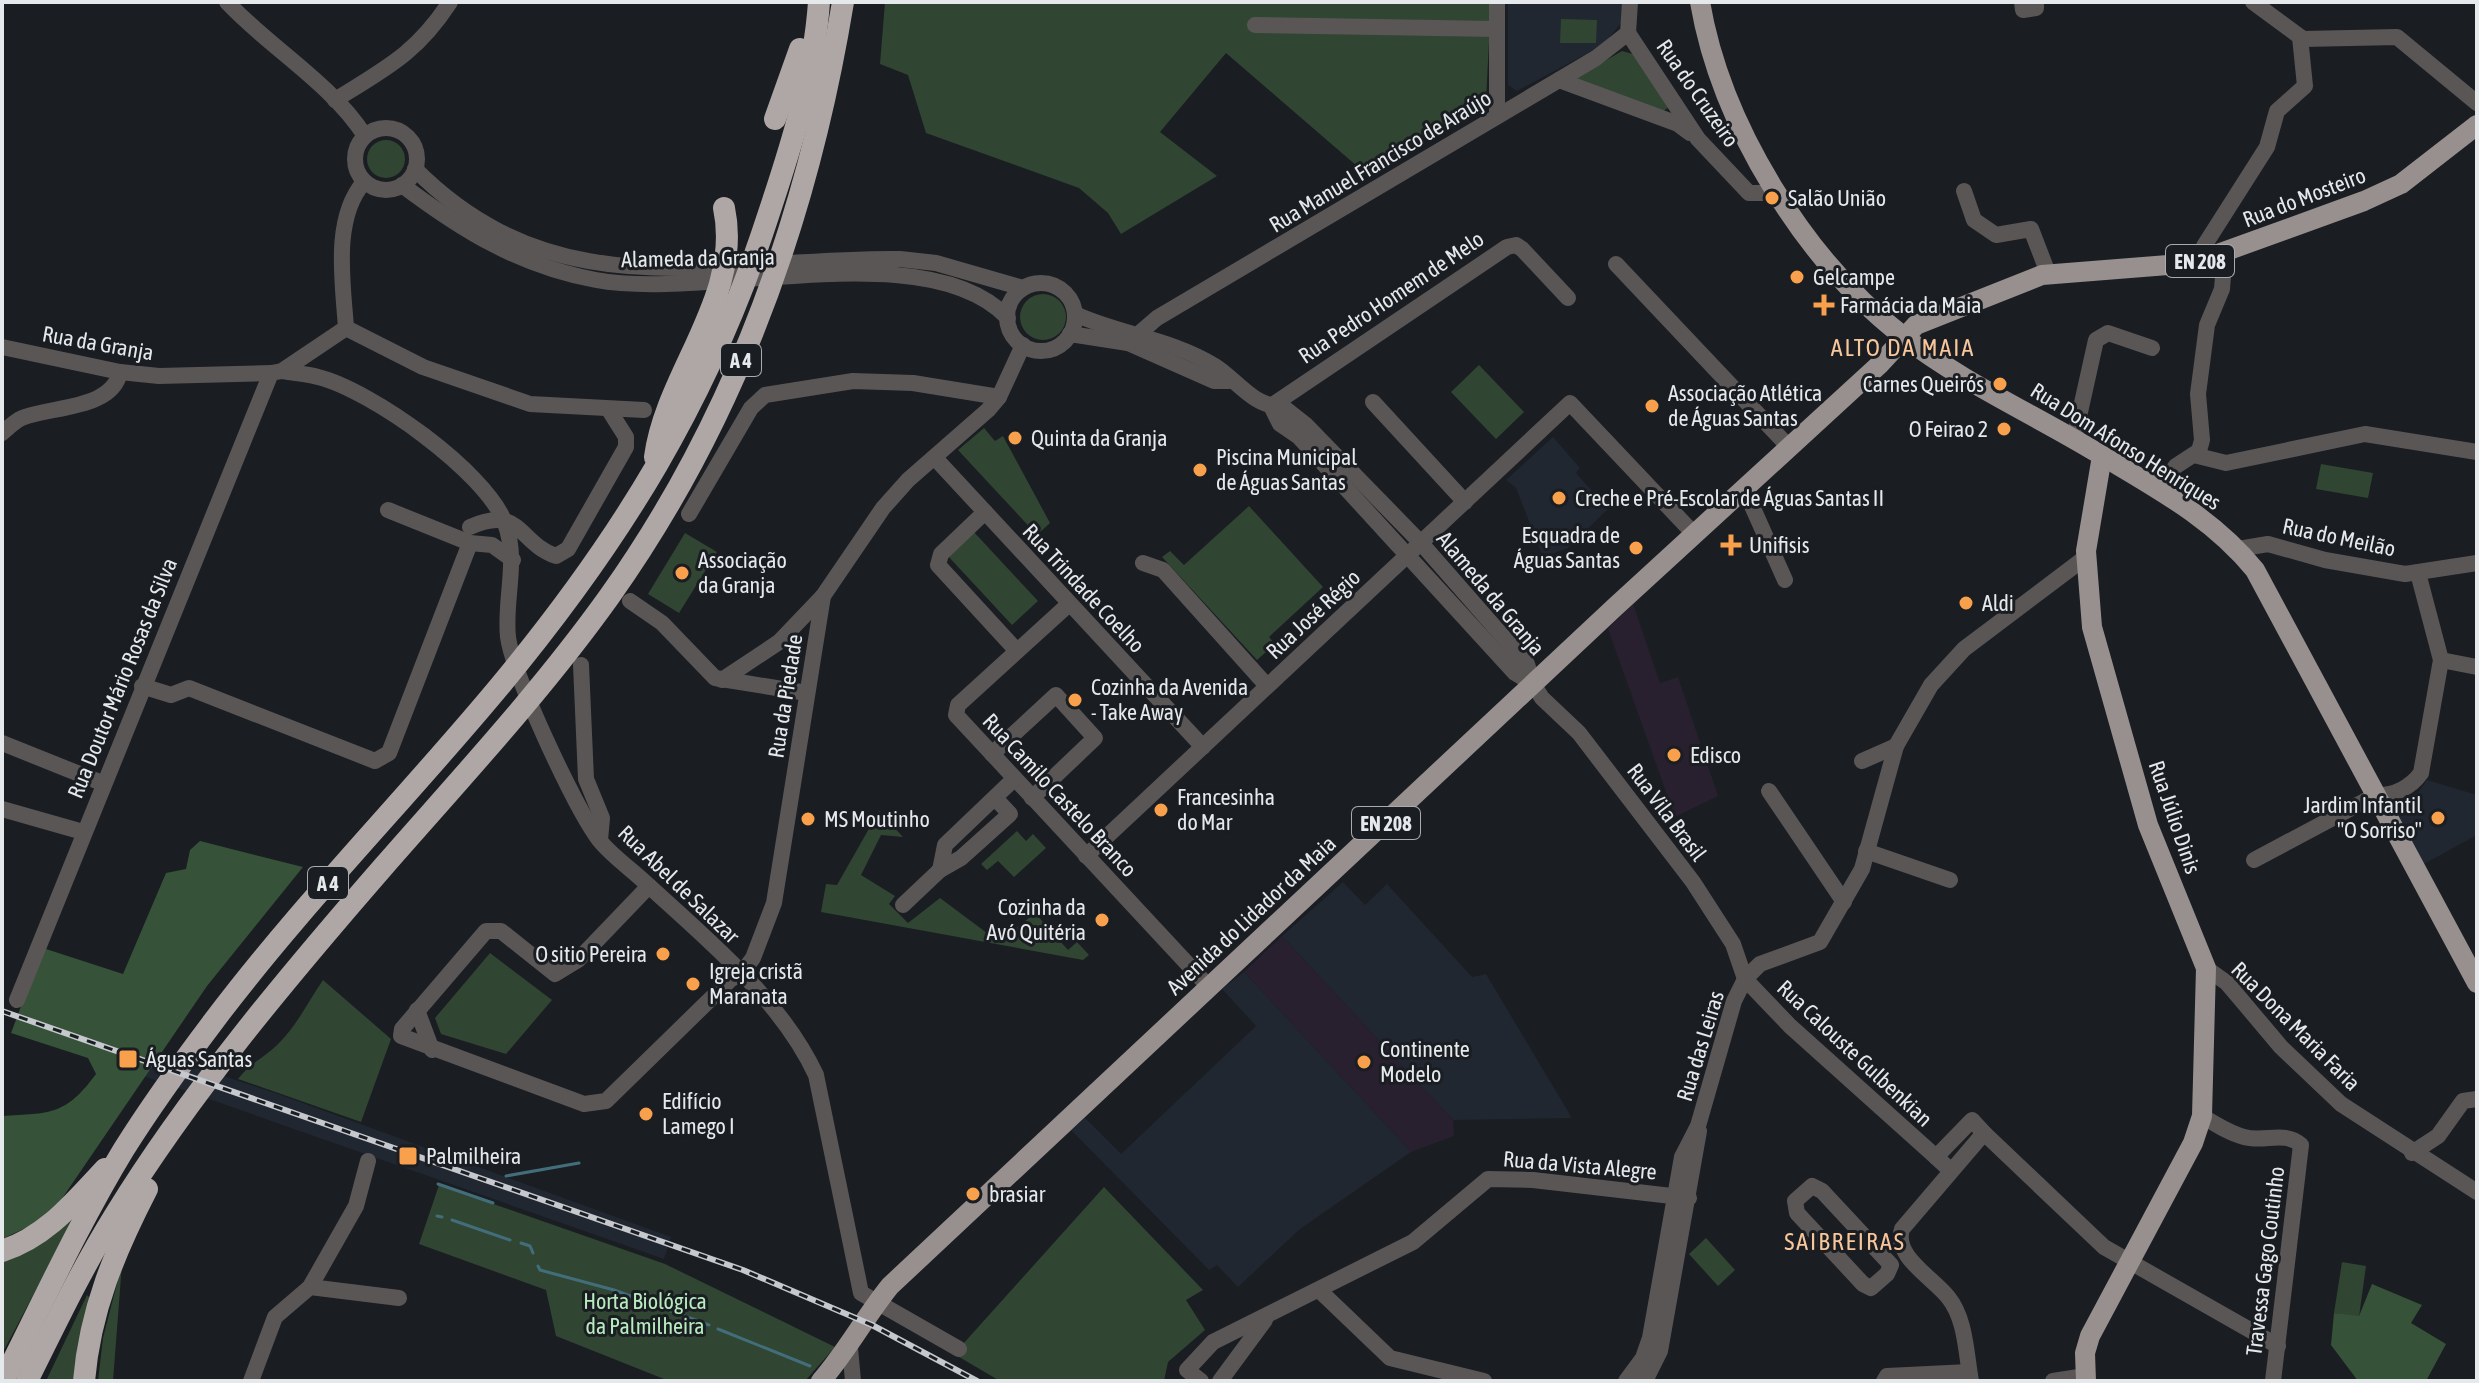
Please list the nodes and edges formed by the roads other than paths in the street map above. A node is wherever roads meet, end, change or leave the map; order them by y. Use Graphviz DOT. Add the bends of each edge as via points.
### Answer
graph roads {
  1 [pos="227,2"];
  2 [pos="450,2"];
  3 [pos="811,2"];
  4 [pos="819,2"];
  5 [pos="843,2"];
  6 [pos="1497,2"];
  7 [pos="1630,2"];
  8 [pos="1700,2"];
  9 [pos="2022,2"];
  10 [pos="2036,2"];
  11 [pos="2253,2"];
  12 [pos="1255,25"];
  13 [pos="1497,29"];
  14 [pos="1628,33"];
  15 [pos="2300,37"];
  16 [pos="1559,80"];
  17 [pos="335,100"];
  18 [pos="2477,103"];
  19 [pos="1497,116"];
  20 [pos="775,119"];
  21 [pos="2477,125"];
  22 [pos="365,136"];
  23 [pos="1698,139"];
  24 [pos="415,169"];
  25 [pos="364,182"];
  26 [pos="402,185"];
  27 [pos="1964,191"];
  28 [pos="1775,193"];
  29 [pos="724,208"];
  30 [pos="2210,257"];
  31 [pos="1616,264"];
  32 [pos="900,267"];
  33 [pos="2048,273"];
  34 [pos="622,275"];
  35 [pos="1023,288"];
  36 [pos="1568,298"];
  37 [pos="1075,314"];
  38 [pos="1008,318"];
  39 [pos="346,328"];
  40 [pos="1070,334"];
  41 [pos="1904,337"];
  42 [pos="1134,338"];
  43 [pos="1023,345"];
  44 [pos="2,347"];
  45 [pos="2152,348"];
  46 [pos="317,353"];
  47 [pos="112,370"];
  48 [pos="296,374"];
  49 [pos="147,375"];
  50 [pos="99,396"];
  51 [pos="999,397"];
  52 [pos="1373,402"];
  53 [pos="1271,406"];
  54 [pos="609,410"];
  55 [pos="644,410"];
  56 [pos="2,412"];
  57 [pos="21,418"];
  58 [pos="2,433"];
  59 [pos="2074,439"];
  60 [pos="1789,447"];
  61 [pos="2477,452"];
  62 [pos="2194,455"];
  63 [pos="2102,456"];
  64 [pos="935,458"];
  65 [pos="653,474"];
  66 [pos="479,486"];
  67 [pos="1744,488"];
  68 [pos="2158,489"];
  69 [pos="1465,502"];
  70 [pos="388,510"];
  71 [pos="985,512"];
  72 [pos="689,514"];
  73 [pos="505,522"];
  74 [pos="470,535"];
  75 [pos="1695,535"];
  76 [pos="1421,543"];
  77 [pos="2238,549"];
  78 [pos="1407,554"];
  79 [pos="2086,557"];
  80 [pos="513,560"];
  81 [pos="1143,563"];
  82 [pos="2477,563"];
  83 [pos="2418,573"];
  84 [pos="1785,580"];
  85 [pos="823,596"];
  86 [pos="630,601"];
  87 [pos="1069,604"];
  88 [pos="1017,651"];
  89 [pos="2441,660"];
  90 [pos="581,665"];
  91 [pos="2477,667"];
  92 [pos="722,680"];
  93 [pos="1533,684"];
  94 [pos="142,686"];
  95 [pos="1267,686"];
  96 [pos="807,693"];
  97 [pos="2,743"];
  98 [pos="1896,746"];
  99 [pos="1203,747"];
  100 [pos="992,754"];
  101 [pos="1887,775"];
  102 [pos="1014,779"];
  103 [pos="102,783"];
  104 [pos="1769,791"];
  105 [pos="2376,795"];
  106 [pos="1032,798"];
  107 [pos="2,809"];
  108 [pos="83,832"];
  109 [pos="600,841"];
  110 [pos="1866,851"];
  111 [pos="1086,856"];
  112 [pos="2254,860"];
  113 [pos="1950,880"];
  114 [pos="649,886"];
  115 [pos="1844,902"];
  116 [pos="903,905"];
  117 [pos="2206,968"];
  118 [pos="741,974"];
  119 [pos="1745,979"];
  120 [pos="2477,983"];
  121 [pos="1209,987"];
  122 [pos="17,1000"];
  123 [pos="417,1010"];
  124 [pos="432,1050"];
  125 [pos="2477,1099"];
  126 [pos="2202,1116"];
  127 [pos="1984,1133"];
  128 [pos="161,1150"];
  129 [pos="123,1151"];
  130 [pos="2412,1153"];
  131 [pos="1936,1157"];
  132 [pos="368,1161"];
  133 [pos="1949,1169"];
  134 [pos="2477,1192"];
  135 [pos="1682,1197"];
  136 [pos="2,1251"];
  137 [pos="1908,1256"];
  138 [pos="2129,1261"];
  139 [pos="1891,1265"];
  140 [pos="310,1287"];
  141 [pos="1320,1291"];
  142 [pos="399,1298"];
  143 [pos="873,1307"];
  144 [pos="1268,1316"];
  145 [pos="851,1346"];
  146 [pos="2278,1346"];
  147 [pos="959,1349"];
  148 [pos="1649,1361"];
  149 [pos="1970,1376"];
  150 [pos="2085,1378"];
  151 [pos="3,1381"];
  152 [pos="27,1381"];
  153 [pos="84,1381"];
  154 [pos="251,1381"];
  155 [pos="821,1381"];
  156 [pos="853,1381"];
  157 [pos="1201,1381"];
  158 [pos="1220,1381"];
  159 [pos="1484,1381"];
  160 [pos="1626,1381"];
  161 [pos="1645,1381"];
  162 [pos="1884,1381"];
  163 [pos="2053,1381"];
  164 [pos="2273,1381"];
  1 -- 17 [label="street" via="255,33"];
  2 -- 17 [label="street" via="428,37"];
  3 -- 20 [label="highway"];
  4 -- 65 [label="highway, A 4" via="794,135 741,298 707,375"];
  5 -- 128 [label="highway, A 4" via="820,126 755,331 659,520 546,677 244,1037"];
  6 -- 13 [label="street"];
  7 -- 14 [label="street"];
  8 -- 28 [label="main road, Rua Dom Afonso Henriques" via="1722,80"];
  9 -- 10 [label="street" via="2023,10 2036,8"];
  11 -- 15 [label="street"];
  12 -- 13 [label="street"];
  13 -- 19 [label="street"];
  14 -- 16 [label="street, Rua Manuel Francisco de Araújo"];
  14 -- 23 [label="street, Rua do Cruzeiro"];
  15 -- 18 [label="street" via="2397,37"];
  15 -- 30 [label="street" via="2303,92 2277,111 2267,147 2206,241"];
  16 -- 19 [label="street, Rua Manuel Francisco de Araújo"];
  16 -- 23 [label="street" via="1678,124"];
  17 -- 22 [label="street"];
  19 -- 42 [label="street, Rua Manuel Francisco de Araújo" via="1157,318"];
  21 -- 30 [label="main road, Rua do Mosteiro / EN 208" via="2381,195"];
  22 -- 24 [label="street, Alameda da Granja" via="384,128 403,133 415,149"];
  22 -- 25 [label="street" via="355,153"];
  23 -- 28 [label="street, Rua do Cruzeiro" via="1749,193"];
  24 -- 26 [label="street"];
  24 -- 34 [label="street, Alameda da Granja" via="455,207 514,240"];
  25 -- 26 [label="street" via="383,190"];
  25 -- 39 [label="street" via="352,203 342,261"];
  26 -- 34 [label="street, Alameda da Granja" via="461,229 506,254 548,269"];
  27 -- 33 [label="street" via="1974,220 1996,235 2031,229"];
  28 -- 41 [label="main road, Rua Dom Afonso Henriques" via="1839,277"];
  29 -- 65 [label="highway" via="727,257 658,435"];
  30 -- 33 [label="main road, Rua do Mosteiro / EN 208" via="2171,267"];
  30 -- 62 [label="street" via="2221,269 2222,289 2207,325 2197,403 2202,440"];
  31 -- 60 [label="street"];
  32 -- 34 [label="street, Alameda da Granja"];
  32 -- 35 [label="street, Alameda da Granja" via="936,263"];
  32 -- 38 [label="street, Alameda da Granja" via="974,292"];
  33 -- 41 [label="main road, Rua do Mosteiro / EN 208" via="1916,325"];
  35 -- 37 [label="street, Alameda da Granja" via="1056,286 1072,302"];
  35 -- 38 [label="street" via="1014,296"];
  36 -- 53 [label="street, Rua Pedro Homem de Melo" via="1522,249 1507,247"];
  37 -- 40 [label="street"];
  37 -- 42 [label="street, Alameda da Granja"];
  38 -- 43 [label="street, Alameda da Granja"];
  39 -- 46 [label="street"];
  39 -- 54 [label="street" via="423,367 530,404"];
  40 -- 42 [label="street, Alameda da Granja"];
  40 -- 43 [label="street" via="1044,351"];
  41 -- 59 [label="main road, Rua Dom Afonso Henriques"];
  41 -- 60 [label="main road, Avenida do Lidador da Maia / EN 208"];
  42 -- 53 [label="street, Alameda da Granja" via="1215,366 1229,381"];
  43 -- 51 [label="street, Rua da Piedade"];
  44 -- 47 [label="street, Rua da Granja"];
  45 -- 59 [label="street" via="2108,333 2096,340"];
  46 -- 48 [label="street"];
  46 -- 48 [label="street"];
  47 -- 49 [label="street, Rua da Granja"];
  47 -- 50 [label="street" via="118,381"];
  48 -- 49 [label="street, Rua da Granja"];
  48 -- 66 [label="street, Rua Abel de Salazar" via="363,396 436,444"];
  48 -- 94 [label="street, Rua Doutor Mário Rosas da Silva"];
  49 -- 50 [label="street"];
  50 -- 57 [label="street"];
  51 -- 64 [label="street, Rua da Piedade"];
  51 -- 72 [label="street" via="913,383 853,381 765,395 751,408"];
  52 -- 69 [label="street"];
  53 -- 76 [label="street, Alameda da Granja" via="1292,412"];
  53 -- 78 [label="street, Alameda da Granja" via="1280,424 1299,437"];
  54 -- 55 [label="street"];
  54 -- 73 [label="street" via="626,437 626,447 568,549 556,556 542,551 520,527"];
  56 -- 57 [label="street"];
  57 -- 58 [label="street"];
  59 -- 63 [label="main road, Rua Dom Afonso Henriques"];
  60 -- 67 [label="main road, Avenida do Lidador da Maia / EN 208"];
  61 -- 62 [label="street" via="2365,434 2226,463"];
  62 -- 68 [label="street" via="2176,466"];
  63 -- 68 [label="main road, Rua Dom Afonso Henriques"];
  63 -- 79 [label="main road, Rua Júlio Dinis"];
  64 -- 71 [label="street, Rua Trindade Coelho"];
  64 -- 85 [label="street, Rua da Piedade" via="883,508"];
  65 -- 129 [label="highway, A 4" via="500,686 357,847 210,1026"];
  66 -- 73 [label="street, Rua Abel de Salazar"];
  66 -- 74 [label="street"];
  67 -- 75 [label="main road, Avenida do Lidador da Maia / EN 208"];
  67 -- 84 [label="street"];
  68 -- 77 [label="main road, Rua Dom Afonso Henriques" via="2203,517"];
  69 -- 75 [label="street, Rua José Régio" via="1570,403"];
  69 -- 76 [label="street, Rua José Régio"];
  70 -- 74 [label="street"];
  71 -- 87 [label="street, Rua Trindade Coelho"];
  71 -- 88 [label="street" via="941,554 938,565"];
  73 -- 74 [label="street" via="491,518"];
  73 -- 80 [label="street, Rua Abel de Salazar"];
  74 -- 80 [label="street"];
  74 -- 94 [label="street" via="389,753 375,761 189,688 171,695"];
  75 -- 93 [label="main road, Avenida do Lidador da Maia / EN 208"];
  76 -- 78 [label="street, Rua José Régio"];
  76 -- 93 [label="street, Alameda da Granja" via="1527,664"];
  77 -- 83 [label="street, Rua do Meilão" via="2268,544 2325,560"];
  77 -- 105 [label="main road, Rua Dom Afonso Henriques" via="2255,570"];
  78 -- 93 [label="street, Alameda da Granja" via="1515,673"];
  78 -- 95 [label="street, Rua José Régio"];
  79 -- 98 [label="street" via="1951,661"];
  79 -- 117 [label="main road, Rua Júlio Dinis" via="2092,627 2148,825"];
  80 -- 109 [label="street, Rua Abel de Salazar" via="508,633 513,659 568,785"];
  81 -- 95 [label="street" via="1163,570"];
  82 -- 83 [label="street, Rua do Meilão"];
  83 -- 89 [label="street"];
  85 -- 92 [label="street" via="779,642"];
  85 -- 96 [label="street, Rua da Piedade"];
  86 -- 92 [label="street" via="662,623"];
  87 -- 88 [label="street, Rua Camilo Castelo Branco"];
  87 -- 99 [label="street, Rua Trindade Coelho"];
  88 -- 100 [label="street, Rua Camilo Castelo Branco" via="958,705 956,715"];
  89 -- 91 [label="street"];
  89 -- 105 [label="street" via="2421,773 2413,784"];
  90 -- 109 [label="street" via="586,779 602,818"];
  92 -- 96 [label="street"];
  93 -- 119 [label="street, Rua Vila Brasil" via="1579,733 1693,882 1733,944"];
  93 -- 121 [label="main road, Avenida do Lidador da Maia / EN 208"];
  94 -- 103 [label="street, Rua Doutor Mário Rosas da Silva"];
  95 -- 99 [label="street, Rua José Régio"];
  96 -- 118 [label="street, Rua da Piedade" via="774,903 753,958"];
  97 -- 103 [label="street"];
  98 -- 101 [label="street"];
  98 -- 101 [label="street" via="1862,761"];
  99 -- 111 [label="street, Rua José Régio"];
  100 -- 102 [label="street, Rua Camilo Castelo Branco"];
  100 -- 106 [label="street" via="1056,695 1095,738"];
  101 -- 110 [label="street"];
  102 -- 106 [label="street, Rua Camilo Castelo Branco"];
  102 -- 116 [label="street" via="945,845 940,870"];
  103 -- 108 [label="street, Rua Doutor Mário Rosas da Silva"];
  104 -- 115 [label="street"];
  105 -- 112 [label="street"];
  105 -- 120 [label="main road, Rua Dom Afonso Henriques"];
  106 -- 111 [label="street, Rua Camilo Castelo Branco"];
  107 -- 108 [label="street"];
  108 -- 122 [label="street, Rua Doutor Mário Rosas da Silva"];
  109 -- 114 [label="street, Rua Abel de Salazar"];
  110 -- 113 [label="street"];
  110 -- 115 [label="street"];
  111 -- 121 [label="street, Rua Camilo Castelo Branco"];
  114 -- 118 [label="street, Rua Abel de Salazar"];
  114 -- 123 [label="street" via="578,960 555,974 501,931 486,931"];
  115 -- 119 [label="street" via="1820,942 1760,964"];
  117 -- 126 [label="main road, Rua Júlio Dinis"];
  117 -- 130 [label="street, Rua Dona Maria Faria" via="2227,983 2281,1047 2341,1104"];
  118 -- 124 [label="street" via="606,1101 584,1104"];
  118 -- 143 [label="street, Rua Abel de Salazar" via="801,1042 816,1075 861,1293"];
  119 -- 131 [label="street, Rua Calouste Gulbenkian"];
  119 -- 135 [label="street, Rua das Leiras" via="1734,1001"];
  121 -- 143 [label="main road, Avenida do Lidador da Maia / EN 208"];
  123 -- 124 [label="street"];
  123 -- 124 [label="street" via="401,1036"];
  125 -- 130 [label="street" via="2463,1101 2438,1136"];
  126 -- 138 [label="main road, Rua Júlio Dinis" via="2193,1143"];
  126 -- 146 [label="street, Travessa Gago Coutinho" via="2241,1137 2283,1136 2301,1145"];
  127 -- 131 [label="street, Rua Calouste Gulbenkian" via="1972,1120"];
  127 -- 133 [label="street"];
  127 -- 138 [label="street" via="2104,1247"];
  128 -- 152 [label="highway, A 4" via="109,1226"];
  128 -- 153 [label="highway" via="100,1296 90,1327"];
  129 -- 136 [label="highway" via="53,1224 23,1245"];
  129 -- 151 [label="highway, A 4"];
  130 -- 134 [label="street, Rua Dona Maria Faria"];
  131 -- 133 [label="street, Rua Calouste Gulbenkian"];
  132 -- 140 [label="street" via="356,1206"];
  133 -- 137 [label="street" via="1902,1229 1899,1240"];
  135 -- 141 [label="street, Rua da Vista Alegre" via="1488,1179 1413,1242"];
  135 -- 148 [label="street, Rua das Leiras"];
  137 -- 139 [label="street"];
  137 -- 149 [label="street" via="1951,1299"];
  138 -- 146 [label="street"];
  138 -- 150 [label="main road, Rua Júlio Dinis" via="2090,1336"];
  139 -- 139 [label="street" via="1879,1283 1871,1288 1863,1284 1797,1213 1795,1201 1812,1186 1822,1191"];
  140 -- 142 [label="street"];
  140 -- 154 [label="street" via="275,1317"];
  141 -- 144 [label="street, Rua da Vista Alegre"];
  141 -- 159 [label="street" via="1390,1358"];
  143 -- 145 [label="main road, Avenida do Lidador da Maia / EN 208"];
  143 -- 147 [label="street"];
  144 -- 157 [label="street, Rua da Vista Alegre" via="1213,1342 1187,1370"];
  144 -- 158 [label="street"];
  145 -- 155 [label="main road, EN 208"];
  145 -- 156 [label="street"];
  146 -- 164 [label="street, Travessa Gago Coutinho"];
  148 -- 160 [label="street, Rua das Leiras"];
  148 -- 161 [label="street, Rua das Leiras"];
  149 -- 162 [label="street" via="1887,1376"];
  150 -- 163 [label="street"];
}
